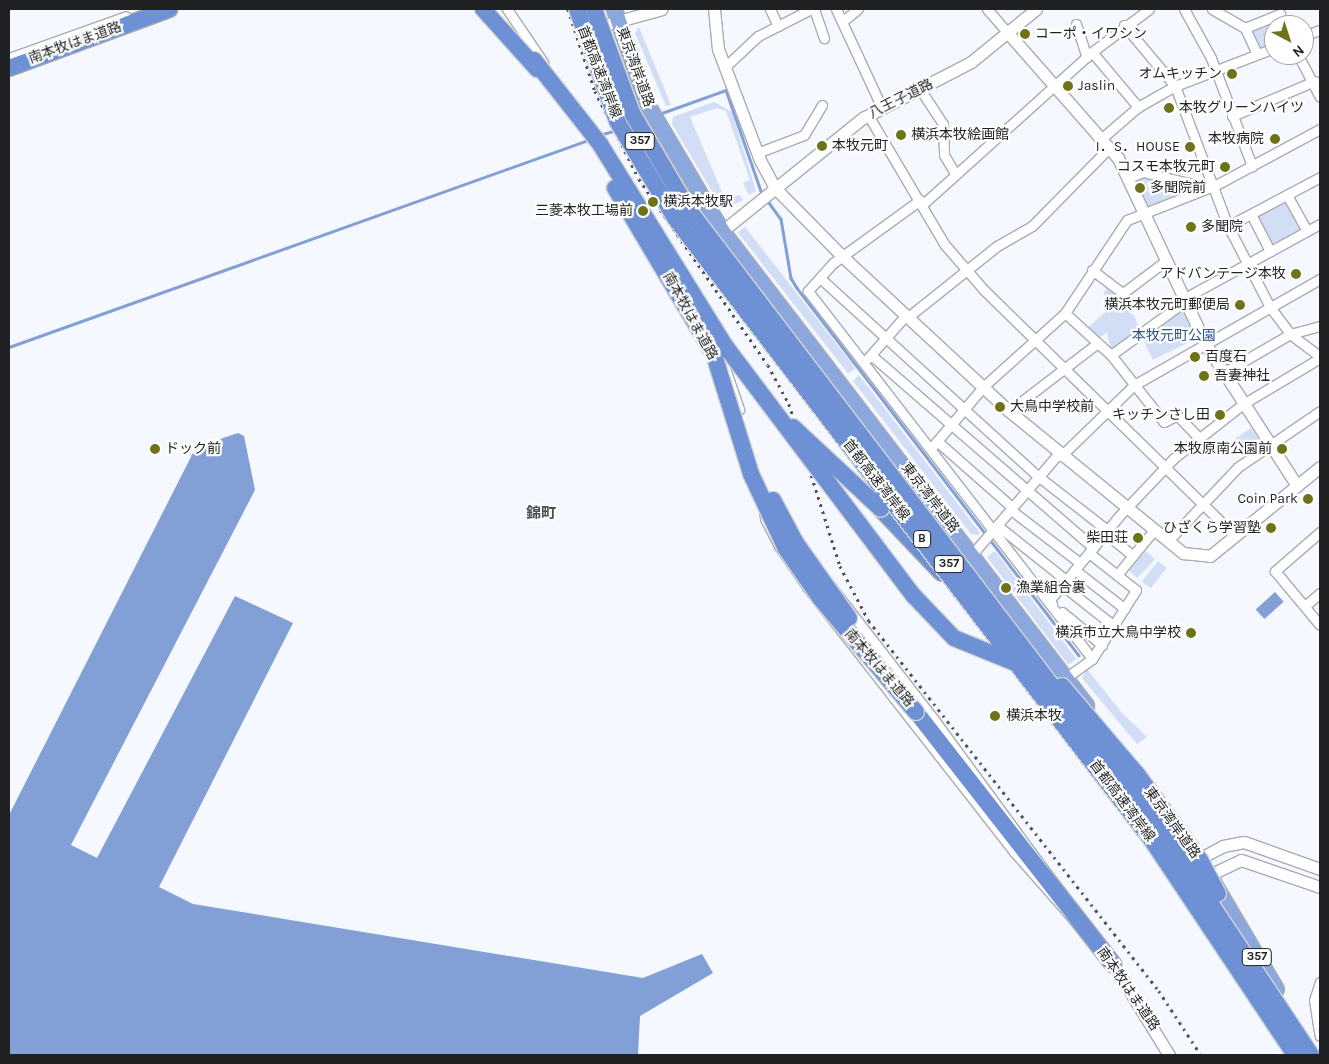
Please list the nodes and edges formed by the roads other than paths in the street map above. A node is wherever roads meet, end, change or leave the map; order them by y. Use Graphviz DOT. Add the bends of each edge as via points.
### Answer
graph roads {
  1 [pos="147,9"];
  2 [pos="160,9"];
  3 [pos="169,9"];
  4 [pos="483,9"];
  5 [pos="488,9"];
  6 [pos="507,9"];
  7 [pos="576,9"];
  8 [pos="592,9"];
  9 [pos="662,9"];
  10 [pos="714,9"];
  11 [pos="770,9"];
  12 [pos="813,9"];
  13 [pos="836,9"];
  14 [pos="858,9"];
  15 [pos="987,9"];
  16 [pos="1036,9"];
  17 [pos="1149,9"];
  18 [pos="1184,9"];
  19 [pos="1212,9"];
  20 [pos="1279,12"];
  21 [pos="616,15"];
  22 [pos="843,21"];
  23 [pos="1076,24"];
  24 [pos="1124,25"];
  25 [pos="778,26"];
  26 [pos="597,28"];
  27 [pos="1245,28"];
  28 [pos="1008,33"];
  29 [pos="824,38"];
  30 [pos="1264,52"];
  31 [pos="1257,54"];
  32 [pos="1090,55"];
  33 [pos="9,58"];
  34 [pos="534,60"];
  35 [pos="1305,65"];
  36 [pos="9,66"];
  37 [pos="726,66"];
  38 [pos="1215,70"];
  39 [pos="1315,81"];
  40 [pos="1055,85"];
  41 [pos="1175,86"];
  42 [pos="920,89"];
  43 [pos="1320,97"];
  44 [pos="822,105"];
  45 [pos="1138,107"];
  46 [pos="882,108"];
  47 [pos="868,115"];
  48 [pos="1232,116"];
  49 [pos="1320,130"];
  50 [pos="1102,138"];
  51 [pos="1109,148"];
  52 [pos="757,153"];
  53 [pos="1252,166"];
  54 [pos="956,173"];
  55 [pos="1320,177"];
  56 [pos="1128,178"];
  57 [pos="1212,187"];
  58 [pos="768,194"];
  59 [pos="1287,195"];
  60 [pos="921,202"];
  61 [pos="1142,212"];
  62 [pos="1251,214"];
  63 [pos="1320,224"];
  64 [pos="1228,226"];
  65 [pos="722,231"];
  66 [pos="1307,231"];
  67 [pos="649,244"];
  68 [pos="703,246"];
  69 [pos="1270,250"];
  70 [pos="843,257"];
  71 [pos="1164,262"];
  72 [pos="1248,263"];
  73 [pos="967,269"];
  74 [pos="1092,270"];
  75 [pos="820,278"];
  76 [pos="1320,279"];
  77 [pos="1184,300"];
  78 [pos="1270,307"];
  79 [pos="1064,313"];
  80 [pos="907,316"];
  81 [pos="1320,326"];
  82 [pos="1290,334"];
  83 [pos="885,338"];
  84 [pos="1035,339"];
  85 [pos="1205,343"];
  86 [pos="1095,345"];
  87 [pos="1111,355"];
  88 [pos="1320,357"];
  89 [pos="868,359"];
  90 [pos="1063,367"];
  91 [pos="1223,372"];
  92 [pos="1134,385"];
  93 [pos="984,386"];
  94 [pos="1243,404"];
  95 [pos="963,409"];
  96 [pos="1009,411"];
  97 [pos="1104,411"];
  98 [pos="1320,411"];
  99 [pos="950,425"];
  100 [pos="1198,438"];
  101 [pos="934,444"];
  102 [pos="1271,446"];
  103 [pos="1059,455"];
  104 [pos="1320,466"];
  105 [pos="1165,467"];
  106 [pos="1039,477"];
  107 [pos="1297,486"];
  108 [pos="1026,493"];
  109 [pos="763,499"];
  110 [pos="1205,502"];
  111 [pos="1012,509"];
  112 [pos="1127,509"];
  113 [pos="997,528"];
  114 [pos="1154,530"];
  115 [pos="1106,532"];
  116 [pos="1320,532"];
  117 [pos="1235,536"];
  118 [pos="1168,541"];
  119 [pos="1091,550"];
  120 [pos="973,553"];
  121 [pos="1133,556"];
  122 [pos="1078,566"];
  123 [pos="954,571"];
  124 [pos="1117,575"];
  125 [pos="1064,582"];
  126 [pos="1320,593"];
  127 [pos="966,595"];
  128 [pos="1049,601"];
  129 [pos="1305,606"];
  130 [pos="1125,609"];
  131 [pos="1320,625"];
  132 [pos="1114,626"];
  133 [pos="1102,646"];
  134 [pos="1092,659"];
  135 [pos="1067,677"];
  136 [pos="916,712"];
  137 [pos="1197,859"];
  138 [pos="1320,869"];
  139 [pos="1182,870"];
  140 [pos="1208,874"];
  141 [pos="1193,885"];
  142 [pos="1320,887"];
  143 [pos="1113,964"];
  144 [pos="1320,982"];
  145 [pos="1270,988"];
  146 [pos="1320,1036"];
  147 [pos="1169,1055"];
  148 [pos="1286,1055"];
  149 [pos="1295,1055"];
  150 [pos="1313,1055"];
  1 -- 33 [label="street"];
  2 -- 36 [label="highway, 南本牧はま道路"];
  3 -- 36 [label="highway, 南本牧はま道路"];
  4 -- 67 [label="highway, 南本牧はま道路, bridge" via="517,43 561,102"];
  5 -- 34 [label="highway, 南本牧はま道路, bridge"];
  6 -- 109 [label="street" via="724,359"];
  7 -- 127 [label="highway, 首都高速湾岸線 / B, bridge" via="617,121 675,218"];
  8 -- 26 [label="highway, 東京湾岸道路 / 357"];
  8 -- 145 [label="highway, 首都高速湾岸線 / B, bridge" via="632,113 688,209 1161,829"];
  9 -- 21 [label="street"];
  10 -- 37 [label="street" via="716,43"];
  11 -- 25 [label="street"];
  12 -- 25 [label="street"];
  12 -- 29 [label="street"];
  13 -- 22 [label="street"];
  14 -- 22 [label="street"];
  15 -- 28 [label="street"];
  16 -- 28 [label="street, 八王子道路"];
  17 -- 24 [label="street"];
  18 -- 38 [label="street"];
  19 -- 27 [label="street"];
  20 -- 27 [label="street"];
  21 -- 26 [label="street"];
  21 -- 65 [label="highway, 東京湾岸道路 / 357" via="652,113"];
  22 -- 46 [label="street"];
  23 -- 32 [label="street"];
  24 -- 32 [label="street"];
  24 -- 41 [label="street"];
  25 -- 37 [label="street" via="758,36"];
  26 -- 68 [label="highway, 東京湾岸道路 / 357" via="645,151"];
  27 -- 31 [label="street"];
  28 -- 40 [label="street"];
  28 -- 42 [label="street, 八王子道路" via="970,62"];
  30 -- 31 [label="street"];
  31 -- 38 [label="street"];
  32 -- 40 [label="street"];
  32 -- 45 [label="street"];
  34 -- 136 [label="highway, 南本牧はま道路, bridge" via="596,150 715,348 771,494 796,543"];
  34 -- 145 [label="highway, bridge" via="600,144 738,363 913,595 954,638 1041,674 1082,705 1200,860"];
  35 -- 39 [label="street"];
  37 -- 52 [label="street"];
  38 -- 41 [label="street"];
  38 -- 48 [label="street"];
  39 -- 43 [label="street"];
  39 -- 48 [label="street"];
  40 -- 50 [label="street"];
  40 -- 54 [label="street"];
  41 -- 45 [label="street"];
  41 -- 57 [label="street"];
  42 -- 46 [label="street, 八王子道路"];
  42 -- 54 [label="street" via="943,124 944,155"];
  44 -- 52 [label="street" via="804,135"];
  45 -- 50 [label="street"];
  46 -- 47 [label="street, 八王子道路"];
  47 -- 58 [label="street, 八王子道路"];
  47 -- 60 [label="street"];
  48 -- 53 [label="street"];
  49 -- 53 [label="street"];
  50 -- 51 [label="street"];
  51 -- 56 [label="street"];
  51 -- 73 [label="street" via="1032,226"];
  52 -- 58 [label="street"];
  53 -- 57 [label="street"];
  54 -- 60 [label="street"];
  55 -- 59 [label="street"];
  56 -- 57 [label="street" via="1143,172"];
  56 -- 61 [label="street"];
  57 -- 61 [label="street"];
  57 -- 64 [label="street"];
  58 -- 65 [label="street, 八王子道路"];
  58 -- 70 [label="street"];
  59 -- 62 [label="street"];
  59 -- 66 [label="street"];
  60 -- 70 [label="street"];
  60 -- 73 [label="street" via="945,245"];
  61 -- 71 [label="street"];
  61 -- 74 [label="street" via="1127,220"];
  62 -- 64 [label="street"];
  62 -- 69 [label="street"];
  63 -- 66 [label="street"];
  64 -- 72 [label="street"];
  65 -- 68 [label="street, 八王子道路"];
  65 -- 120 [label="highway, 東京湾岸道路 / 357"];
  66 -- 69 [label="street"];
  67 -- 127 [label="highway, bridge" via="770,403 857,482 925,558"];
  67 -- 136 [label="highway, 南本牧はま道路, bridge" via="714,355 752,474 776,532 820,598"];
  68 -- 123 [label="highway, 東京湾岸道路 / 357"];
  69 -- 72 [label="street"];
  70 -- 75 [label="street"];
  70 -- 80 [label="street"];
  71 -- 74 [label="street" via="1123,293"];
  71 -- 77 [label="street"];
  72 -- 77 [label="street"];
  72 -- 78 [label="street"];
  73 -- 80 [label="street"];
  73 -- 84 [label="street"];
  74 -- 79 [label="street"];
  75 -- 83 [label="street"];
  75 -- 89 [label="street" via="808,291"];
  76 -- 78 [label="street"];
  77 -- 85 [label="street"];
  77 -- 87 [label="street"];
  78 -- 82 [label="street"];
  78 -- 85 [label="street"];
  79 -- 84 [label="street"];
  79 -- 86 [label="street"];
  80 -- 83 [label="street"];
  80 -- 93 [label="street"];
  81 -- 82 [label="street"];
  82 -- 88 [label="street"];
  82 -- 91 [label="street"];
  83 -- 89 [label="street"];
  83 -- 95 [label="street"];
  84 -- 90 [label="street"];
  84 -- 93 [label="street"];
  85 -- 91 [label="street"];
  85 -- 92 [label="street"];
  86 -- 87 [label="street"];
  86 -- 90 [label="street"];
  87 -- 92 [label="street"];
  88 -- 94 [label="street"];
  89 -- 99 [label="street"];
  89 -- 101 [label="street"];
  90 -- 96 [label="street"];
  90 -- 97 [label="street"];
  91 -- 94 [label="street"];
  92 -- 97 [label="street"];
  92 -- 100 [label="street" via="1164,422 1177,415"];
  93 -- 95 [label="street"];
  93 -- 96 [label="street"];
  94 -- 100 [label="street"];
  94 -- 102 [label="street"];
  95 -- 99 [label="street"];
  95 -- 106 [label="street"];
  96 -- 103 [label="street"];
  97 -- 103 [label="street"];
  97 -- 105 [label="street"];
  98 -- 102 [label="street"];
  99 -- 101 [label="street"];
  99 -- 108 [label="street"];
  100 -- 105 [label="street"];
  101 -- 111 [label="street"];
  101 -- 113 [label="street"];
  102 -- 107 [label="street"];
  102 -- 110 [label="street" via="1238,467"];
  103 -- 106 [label="street"];
  103 -- 112 [label="street"];
  104 -- 107 [label="street"];
  105 -- 110 [label="street"];
  105 -- 112 [label="street"];
  106 -- 108 [label="street"];
  106 -- 115 [label="street"];
  107 -- 117 [label="street"];
  108 -- 111 [label="street"];
  108 -- 119 [label="street"];
  109 -- 143 [label="street" via="923,706"];
  109 -- 143 [label="street" via="766,518 779,546 808,588 1015,853"];
  110 -- 117 [label="street"];
  110 -- 118 [label="street"];
  111 -- 113 [label="street"];
  111 -- 122 [label="street"];
  112 -- 114 [label="street"];
  112 -- 115 [label="street"];
  113 -- 120 [label="street"];
  113 -- 125 [label="street"];
  113 -- 128 [label="street"];
  114 -- 118 [label="street"];
  114 -- 121 [label="street"];
  115 -- 119 [label="street"];
  115 -- 121 [label="street"];
  116 -- 129 [label="street" via="1275,571"];
  117 -- 118 [label="street" via="1204,558 1183,553"];
  119 -- 122 [label="street"];
  119 -- 124 [label="street"];
  120 -- 123 [label="street"];
  120 -- 135 [label="highway, 東京湾岸道路 / 357"];
  121 -- 124 [label="street"];
  122 -- 125 [label="street"];
  122 -- 130 [label="street"];
  123 -- 139 [label="highway, 東京湾岸道路 / 357"];
  124 -- 130 [label="street" via="1136,590"];
  125 -- 128 [label="street"];
  125 -- 132 [label="street"];
  126 -- 129 [label="street"];
  127 -- 149 [label="highway, 首都高速湾岸線 / B, bridge" via="1171,867"];
  128 -- 133 [label="street"];
  128 -- 134 [label="street"];
  129 -- 131 [label="street"];
  130 -- 132 [label="street"];
  132 -- 133 [label="street"];
  133 -- 134 [label="street"];
  134 -- 135 [label="street"];
  135 -- 137 [label="highway, 東京湾岸道路 / 357"];
  136 -- 143 [label="highway, 南本牧はま道路"];
  137 -- 138 [label="street" via="1223,846 1244,842"];
  137 -- 139 [label="street"];
  137 -- 140 [label="highway, 東京湾岸道路 / 357"];
  139 -- 141 [label="highway, 東京湾岸道路 / 357"];
  140 -- 141 [label="street"];
  140 -- 142 [label="street" via="1241,860"];
  140 -- 150 [label="highway, 東京湾岸道路 / 357"];
  141 -- 148 [label="highway, 東京湾岸道路 / 357" via="1215,917"];
  143 -- 147 [label="street, 南本牧はま道路"];
  144 -- 146 [label="street" via="1314,1000"];
  145 -- 150 [label="highway, 首都高速湾岸線 / B, bridge"];
}
